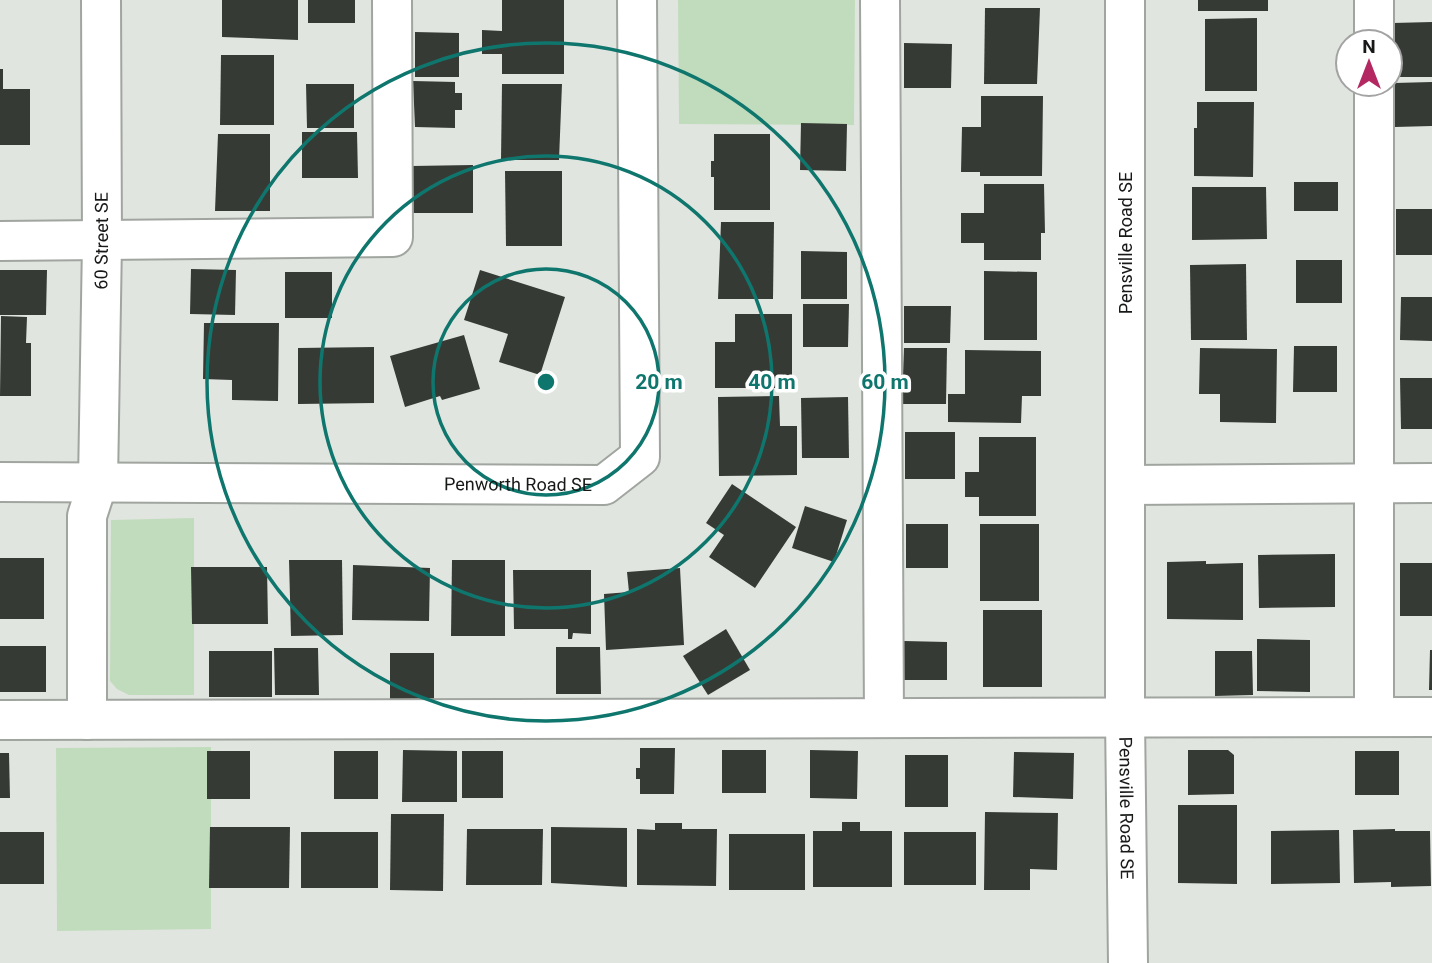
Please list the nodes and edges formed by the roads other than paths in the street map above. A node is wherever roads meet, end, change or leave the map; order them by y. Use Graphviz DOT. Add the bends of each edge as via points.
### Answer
graph roads {
  1 [pos="101,0"];
  2 [pos="392,0"];
  3 [pos="637,0"];
  4 [pos="880,0"];
  5 [pos="1125,0"];
  6 [pos="1374,0"];
  7 [pos="1374,28"];
  8 [pos="1374,98"];
  9 [pos="0,241"];
  10 [pos="102,242"];
  11 [pos="0,482"];
  12 [pos="98,482"];
  13 [pos="1432,483"];
  14 [pos="1374,484"];
  15 [pos="1126,485"];
  16 [pos="1125,717"];
  17 [pos="1374,717"];
  18 [pos="1432,717"];
  19 [pos="884,718"];
  20 [pos="0,720"];
  21 [pos="86,720"];
  22 [pos="1128,963"];
  1 -- 10 [label="street, 60 Street SE"];
  2 -- 10 [label="street" via="393,237"];
  3 -- 12 [label="street, Penworth Road SE" via="640,457 604,485"];
  4 -- 19 [label="street"];
  5 -- 15 [label="street, Pensville Road SE"];
  6 -- 7 [label="street"];
  8 -- 14 [label="street"];
  9 -- 10 [label="street"];
  10 -- 12 [label="street, 60 Street SE"];
  11 -- 12 [label="street"];
  12 -- 21 [label="street, 60 Street SE" via="86,516"];
  13 -- 14 [label="street"];
  14 -- 15 [label="street"];
  14 -- 17 [label="street"];
  15 -- 16 [label="street, Pensville Road SE"];
  16 -- 17 [label="street"];
  16 -- 19 [label="street"];
  16 -- 22 [label="street, Pensville Road SE"];
  17 -- 18 [label="street"];
  19 -- 21 [label="street"];
  20 -- 21 [label="street"];
}
